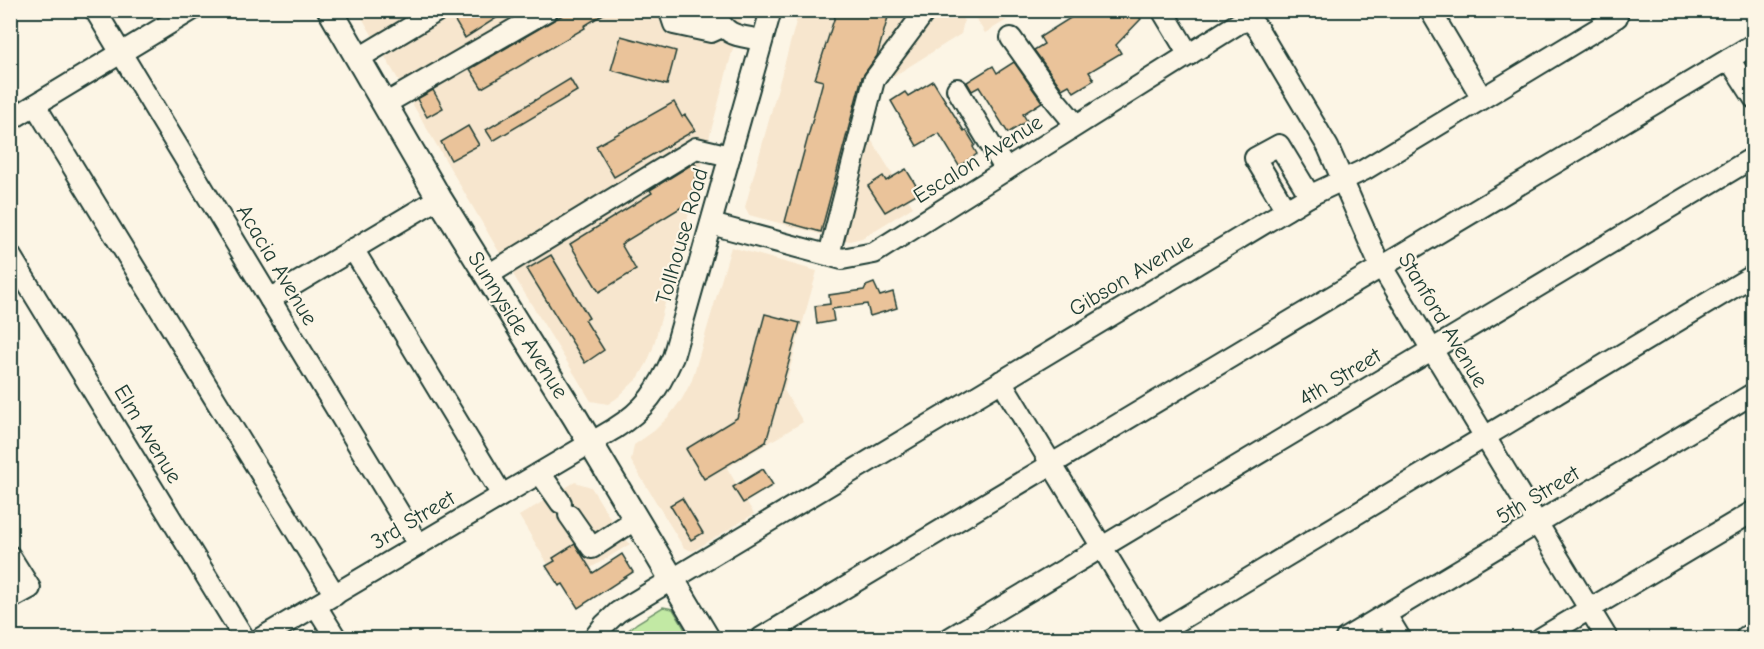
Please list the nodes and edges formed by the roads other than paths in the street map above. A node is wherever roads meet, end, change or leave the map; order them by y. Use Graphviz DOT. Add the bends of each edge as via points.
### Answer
graph roads {
  1 [pos="94,10"];
  2 [pos="192,10"];
  3 [pos="330,10"];
  4 [pos="439,10"];
  5 [pos="548,10"];
  6 [pos="701,10"];
  7 [pos="771,10"];
  8 [pos="926,10"];
  9 [pos="1162,10"];
  10 [pos="1430,10"];
  11 [pos="669,11"];
  12 [pos="1615,14"];
  13 [pos="1250,20"];
  14 [pos="722,27"];
  15 [pos="1011,38"];
  16 [pos="761,40"];
  17 [pos="1754,44"];
  18 [pos="121,54"];
  19 [pos="1190,54"];
  20 [pos="359,58"];
  21 [pos="1730,59"];
  22 [pos="957,89"];
  23 [pos="1482,98"];
  24 [pos="1754,99"];
  25 [pos="385,104"];
  26 [pos="36,105"];
  27 [pos="10,120"];
  28 [pos="1076,125"];
  29 [pos="730,156"];
  30 [pos="1754,157"];
  31 [pos="1006,170"];
  32 [pos="1343,180"];
  33 [pos="1310,196"];
  34 [pos="439,198"];
  35 [pos="1286,210"];
  36 [pos="711,224"];
  37 [pos="353,249"];
  38 [pos="10,255"];
  39 [pos="829,255"];
  40 [pos="1382,266"];
  41 [pos="488,275"];
  42 [pos="1754,275"];
  43 [pos="270,299"];
  44 [pos="1432,349"];
  45 [pos="1000,381"];
  46 [pos="1754,393"];
  47 [pos="1485,436"];
  48 [pos="590,443"];
  49 [pos="1051,464"];
  50 [pos="540,473"];
  51 [pos="502,495"];
  52 [pos="1754,511"];
  53 [pos="636,519"];
  54 [pos="1538,523"];
  55 [pos="418,544"];
  56 [pos="1102,548"];
  57 [pos="10,556"];
  58 [pos="672,580"];
  59 [pos="334,595"];
  60 [pos="10,599"];
  61 [pos="316,606"];
  62 [pos="1590,609"];
  63 [pos="1386,615"];
  64 [pos="1754,635"];
  65 [pos="1154,637"];
  66 [pos="595,638"];
  67 [pos="244,639"];
  68 [pos="261,639"];
  69 [pos="336,639"];
  70 [pos="707,639"];
  71 [pos="760,639"];
  72 [pos="950,639"];
  73 [pos="1346,639"];
  74 [pos="1400,639"];
  75 [pos="1541,639"];
  76 [pos="1607,639"];
  77 [pos="1748,639"];
  1 -- 18 [label="street, Acacia Avenue"];
  2 -- 18 [label="street"];
  3 -- 20 [label="main road, Sunnyside Avenue"];
  4 -- 20 [label="street"];
  5 -- 25 [label="street"];
  6 -- 14 [label="street" via="715,14"];
  7 -- 16 [label="street, Tollhouse Road"];
  8 -- 39 [label="street" via="874,80"];
  9 -- 19 [label="street"];
  10 -- 23 [label="street"];
  11 -- 14 [label="street" via="674,24 711,32"];
  12 -- 23 [label="street, Gibson Avenue"];
  13 -- 19 [label="street, Escalon Avenue"];
  13 -- 32 [label="street, Stanford Avenue" via="1328,147"];
  14 -- 16 [label="street" via="731,34"];
  15 -- 28 [label="street"];
  16 -- 29 [label="street, Tollhouse Road"];
  17 -- 21 [label="street"];
  18 -- 26 [label="street"];
  18 -- 43 [label="street, Acacia Avenue"];
  19 -- 28 [label="street, Escalon Avenue"];
  20 -- 25 [label="main road, Sunnyside Avenue"];
  21 -- 24 [label="street"];
  21 -- 40 [label="street"];
  22 -- 31 [label="street"];
  23 -- 32 [label="street, Gibson Avenue"];
  25 -- 34 [label="main road, Sunnyside Avenue"];
  26 -- 27 [label="street"];
  26 -- 59 [label="street"];
  28 -- 31 [label="street, Escalon Avenue"];
  29 -- 36 [label="street, Tollhouse Road"];
  29 -- 41 [label="street" via="696,148"];
  30 -- 44 [label="street, 4th Street"];
  31 -- 39 [label="street, Escalon Avenue" via="874,253 842,259"];
  32 -- 33 [label="street, Gibson Avenue"];
  32 -- 40 [label="street, Stanford Avenue"];
  33 -- 35 [label="street, Gibson Avenue"];
  33 -- 35 [label="street" via="1279,145 1255,158"];
  34 -- 37 [label="street"];
  34 -- 41 [label="main road, Sunnyside Avenue"];
  35 -- 45 [label="street, Gibson Avenue"];
  36 -- 39 [label="street, Escalon Avenue"];
  36 -- 48 [label="street, Tollhouse Road" via="673,357 662,381 639,410"];
  37 -- 43 [label="street"];
  37 -- 51 [label="street"];
  38 -- 67 [label="street, Elm Avenue"];
  40 -- 44 [label="street, Stanford Avenue"];
  40 -- 49 [label="street"];
  41 -- 48 [label="main road, Sunnyside Avenue"];
  42 -- 47 [label="street"];
  43 -- 55 [label="street, Acacia Avenue"];
  44 -- 47 [label="street, Stanford Avenue"];
  44 -- 56 [label="street, 4th Street"];
  45 -- 49 [label="street"];
  45 -- 58 [label="street, Gibson Avenue"];
  46 -- 54 [label="street, 5th Street"];
  47 -- 54 [label="street, Stanford Avenue"];
  47 -- 65 [label="street"];
  48 -- 50 [label="street, 3rd Street"];
  48 -- 53 [label="main road, Sunnyside Avenue"];
  49 -- 56 [label="street"];
  49 -- 71 [label="street"];
  50 -- 51 [label="street, 3rd Street"];
  50 -- 53 [label="street" via="592,548"];
  51 -- 55 [label="street, 3rd Street"];
  52 -- 62 [label="street"];
  53 -- 58 [label="main road, Sunnyside Avenue"];
  54 -- 62 [label="street, Stanford Avenue"];
  54 -- 63 [label="street, 5th Street"];
  55 -- 59 [label="street, 3rd Street"];
  56 -- 65 [label="street"];
  56 -- 72 [label="street, 4th Street"];
  57 -- 60 [label="street" via="30,588"];
  58 -- 66 [label="street" via="618,612"];
  58 -- 70 [label="main road, Sunnyside Avenue"];
  59 -- 61 [label="street, 3rd Street"];
  61 -- 68 [label="street, 3rd Street"];
  61 -- 69 [label="street"];
  62 -- 75 [label="street"];
  62 -- 76 [label="street, Stanford Avenue"];
  63 -- 73 [label="street, 5th Street"];
  63 -- 74 [label="street"];
  64 -- 77 [label="main road"];
}
